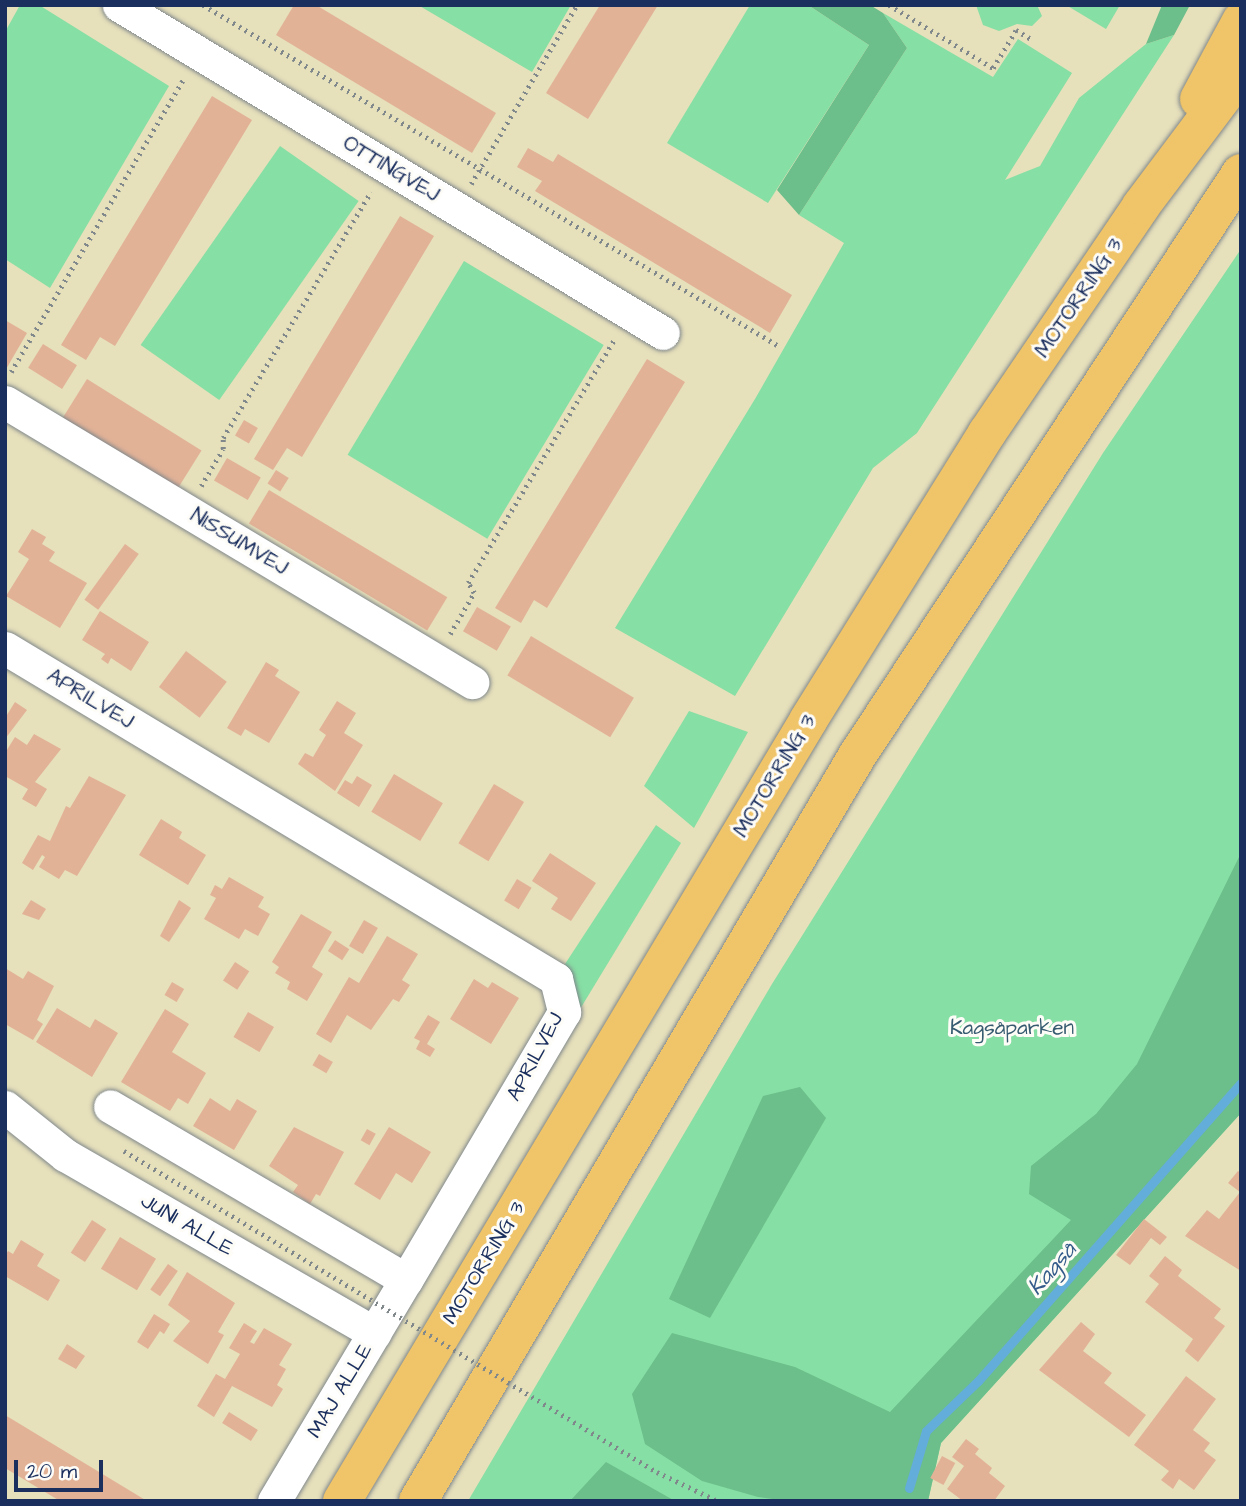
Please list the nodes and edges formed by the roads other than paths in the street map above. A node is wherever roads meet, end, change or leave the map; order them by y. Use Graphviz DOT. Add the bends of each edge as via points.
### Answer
graph roads {
  1 [pos="119,5"];
  2 [pos="1241,21"];
  3 [pos="1241,74"];
  4 [pos="1241,173"];
  5 [pos="1141,206"];
  6 [pos="663,333"];
  7 [pos="5,402"];
  8 [pos="5,648"];
  9 [pos="472,682"];
  10 [pos="110,1106"];
  11 [pos="5,1107"];
  12 [pos="406,1280"];
  13 [pos="375,1333"];
  14 [pos="274,1501"];
  15 [pos="342,1501"];
  16 [pos="418,1501"];
  1 -- 6 [label="street, OTTINGVEJ"];
  2 -- 5 [label="highway"];
  3 -- 5 [label="highway, MOTORRING 3"];
  4 -- 16 [label="highway" via="857,756"];
  5 -- 15 [label="highway, MOTORRING 3" via="987,433 809,719"];
  7 -- 9 [label="street, NISSUMVEJ"];
  8 -- 12 [label="street, APRILVEJ" via="556,979 564,1012"];
  10 -- 12 [label="street"];
  11 -- 13 [label="street, JUNI ALLE" via="65,1155"];
  12 -- 13 [label="street, MAJ ALLE"];
  13 -- 14 [label="street, MAJ ALLE"];
}
